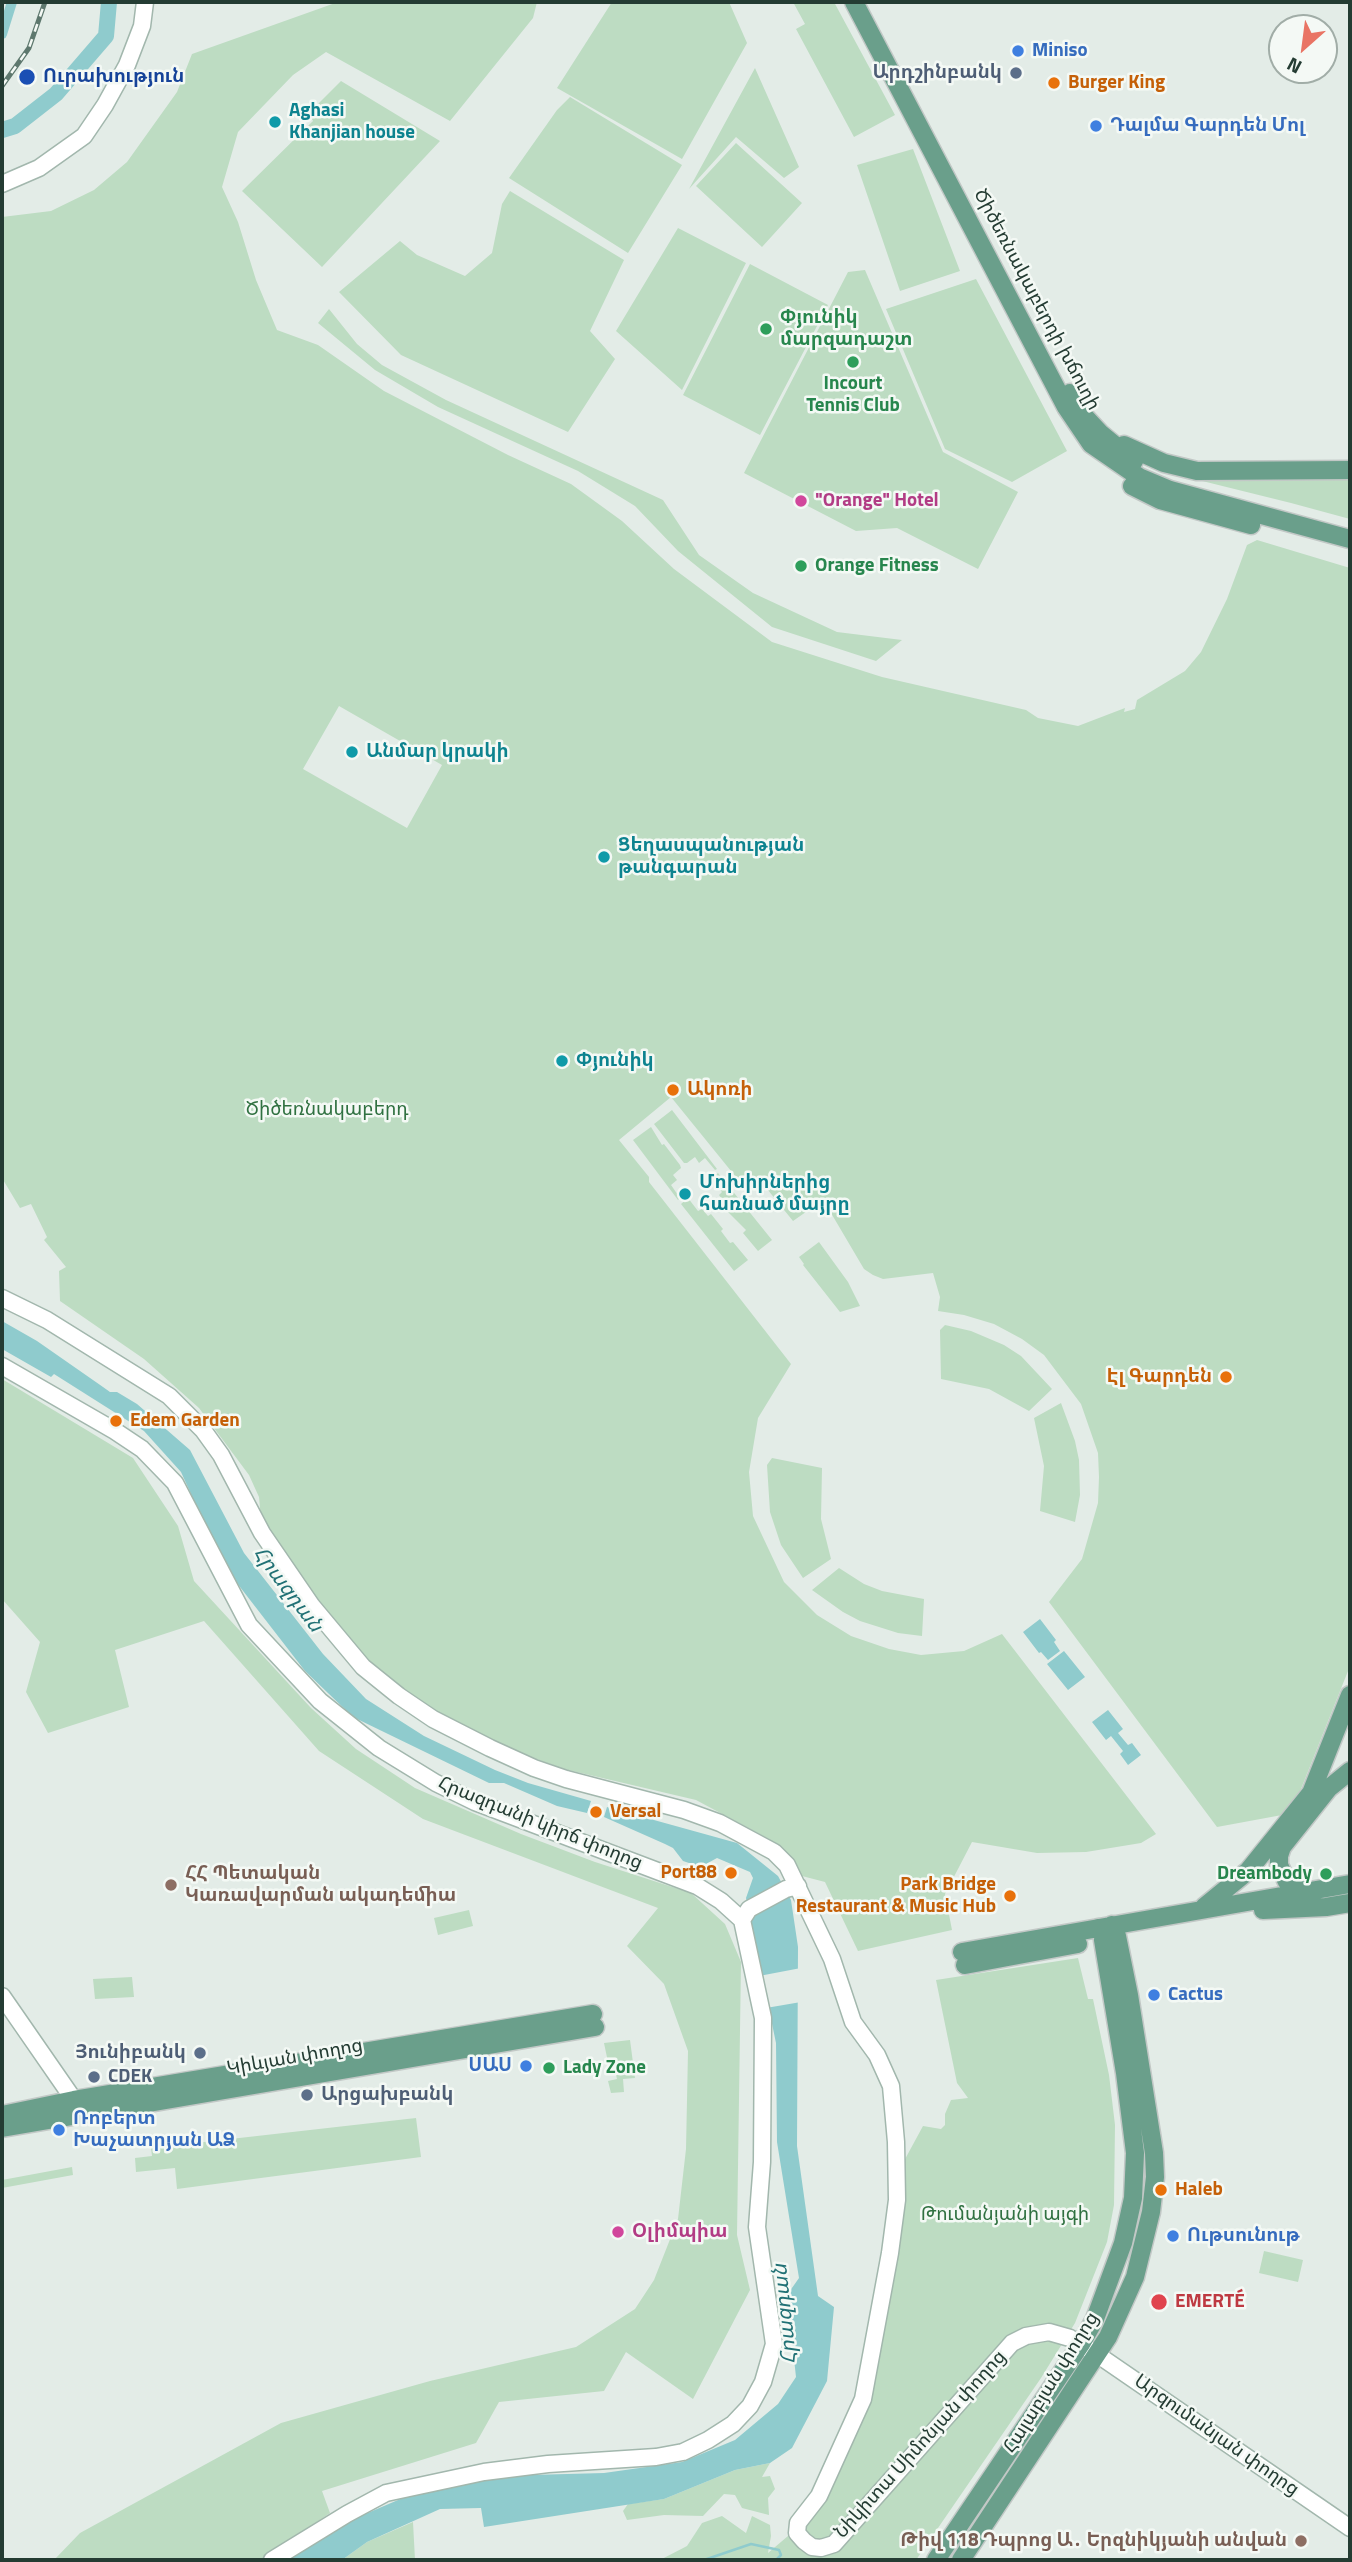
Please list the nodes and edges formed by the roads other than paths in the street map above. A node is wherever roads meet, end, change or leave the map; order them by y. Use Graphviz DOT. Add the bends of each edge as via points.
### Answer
graph roads {
  1 [pos="145,2"];
  2 [pos="854,2"];
  3 [pos="864,2"];
  4 [pos="2,184"];
  5 [pos="1098,441"];
  6 [pos="1350,470"];
  7 [pos="1350,530"];
  8 [pos="1350,540"];
  9 [pos="1350,551"];
  10 [pos="2,1298"];
  11 [pos="2,1366"];
  12 [pos="1350,1695"];
  13 [pos="1350,1771"];
  14 [pos="1350,1884"];
  15 [pos="792,1887"];
  16 [pos="1309,1891"];
  17 [pos="1350,1895"];
  18 [pos="1350,1903"];
  19 [pos="1200,1910"];
  20 [pos="1263,1910"];
  21 [pos="745,1915"];
  22 [pos="1108,1932"];
  23 [pos="964,1959"];
  24 [pos="2,1996"];
  25 [pos="594,2021"];
  26 [pos="76,2108"];
  27 [pos="2,2115"];
  28 [pos="2,2128"];
  29 [pos="1081,2344"];
  30 [pos="1098,2355"];
  31 [pos="1350,2528"];
  32 [pos="272,2560"];
  33 [pos="936,2560"];
  34 [pos="961,2560"];
  1 -- 4 [label="street" via="142,26 127,65 84,136 39,168"];
  2 -- 5 [label="main road, Ծիծեռնակաբերդի խճուղի" via="1066,407 1075,423"];
  3 -- 5 [label="main road, Ծիծեռնակաբերդի խճուղի"];
  5 -- 6 [label="main road" via="1197,471"];
  5 -- 7 [label="main road, Ծիծեռնակաբերդի խճուղի" via="1166,478"];
  5 -- 8 [label="main road, Ծիծեռնակաբերդի խճուղի" via="1139,477 1170,490"];
  5 -- 9 [label="main road" via="1106,464 1129,484 1160,500"];
  10 -- 15 [label="street, Նիկիտա Սիմոնյան փողոց" via="47,1320 169,1396 203,1430 262,1533 312,1606 363,1667 399,1696 433,1719 534,1768 720,1823 775,1853 787,1865"];
  11 -- 21 [label="street, Հրազդանի կիրճ փողոց" via="142,1449 175,1483 248,1625 320,1701 379,1748 475,1802 697,1886"];
  12 -- 19 [label="main road" via="1311,1793 1248,1871"];
  13 -- 16 [label="main road" via="1329,1788 1282,1847 1279,1865 1287,1882"];
  14 -- 16 [label="main road"];
  15 -- 21 [label="street"];
  15 -- 29 [label="street, Նիկիտա Սիմոնյան փողոց" via="832,1959 853,2022 877,2055 891,2086 897,2200 863,2399 819,2496 798,2523 797,2533 812,2547 834,2544 1012,2343 1049,2332"];
  16 -- 19 [label="main road"];
  17 -- 20 [label="main road"];
  18 -- 20 [label="main road"];
  19 -- 22 [label="main road"];
  20 -- 22 [label="main road"];
  21 -- 32 [label="street" via="763,2018 757,2227 774,2344 750,2406 733,2424 683,2452 484,2472 386,2493"];
  22 -- 23 [label="main road"];
  22 -- 29 [label="main road, Հալաբյան փողոց" via="1132,2114 1133,2199 1123,2243"];
  22 -- 30 [label="main road, Հալաբյան փողոց" via="1151,2130 1155,2177 1135,2277"];
  24 -- 26 [label="street"];
  25 -- 26 [label="main road, Կիևյան փողոց"];
  26 -- 27 [label="main road, Կիևյան փողոց"];
  26 -- 28 [label="main road, Կիևյան փողոց"];
  29 -- 30 [label="street, Արզումանյան փողոց"];
  29 -- 33 [label="main road, Հալաբյան փողոց"];
  30 -- 31 [label="street, Արզումանյան փողոց"];
  30 -- 34 [label="main road, Հալաբյան փողոց"];
}
